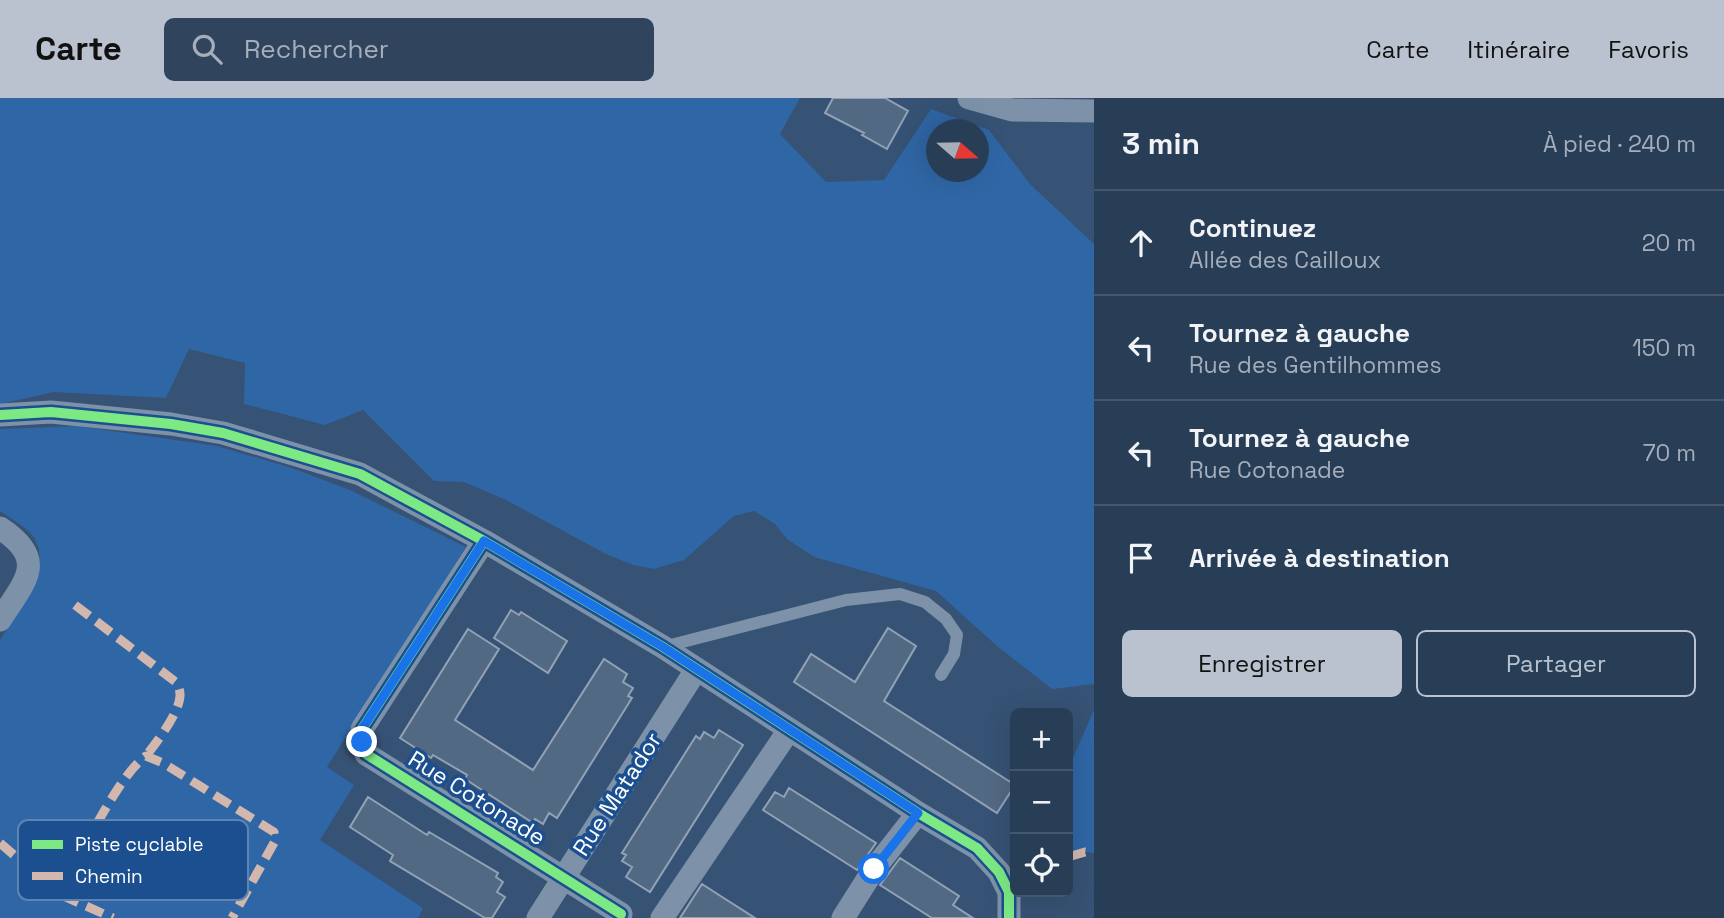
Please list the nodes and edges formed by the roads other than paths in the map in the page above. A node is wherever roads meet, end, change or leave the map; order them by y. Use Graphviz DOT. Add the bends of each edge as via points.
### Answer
graph roads {
  1 [pos="969,98"];
  2 [pos="1094,111"];
  3 [pos="0,415"];
  4 [pos="0,528"];
  5 [pos="484,541"];
  6 [pos="0,620"];
  7 [pos="663,647"];
  8 [pos="696,670"];
  9 [pos="941,675"];
  10 [pos="789,730"];
  11 [pos="918,813"];
  12 [pos="564,877"];
  13 [pos="621,914"];
  14 [pos="538,918"];
  15 [pos="662,918"];
  16 [pos="843,918"];
  17 [pos="1009,918"];
  1 -- 2 [label="street" via="1012,110"];
  3 -- 5 [label="street" via="87,414 223,433 360,474"];
  4 -- 6 [label="street" via="23,546 29,566"];
  5 -- 7 [label="street"];
  5 -- 12 [label="street, Rue Cotonade" via="362,729 362,742 366,754"];
  7 -- 8 [label="street"];
  7 -- 9 [label="lane" via="846,600 900,594 925,602 957,635 954,654"];
  8 -- 10 [label="street"];
  8 -- 12 [label="street, Rue Matador"];
  10 -- 11 [label="street"];
  10 -- 15 [label="street"];
  11 -- 16 [label="street"];
  11 -- 17 [label="street" via="977,848 999,872 1009,892"];
  12 -- 13 [label="street, Rue Cotonade"];
  12 -- 14 [label="street, Rue Matador"];
}
